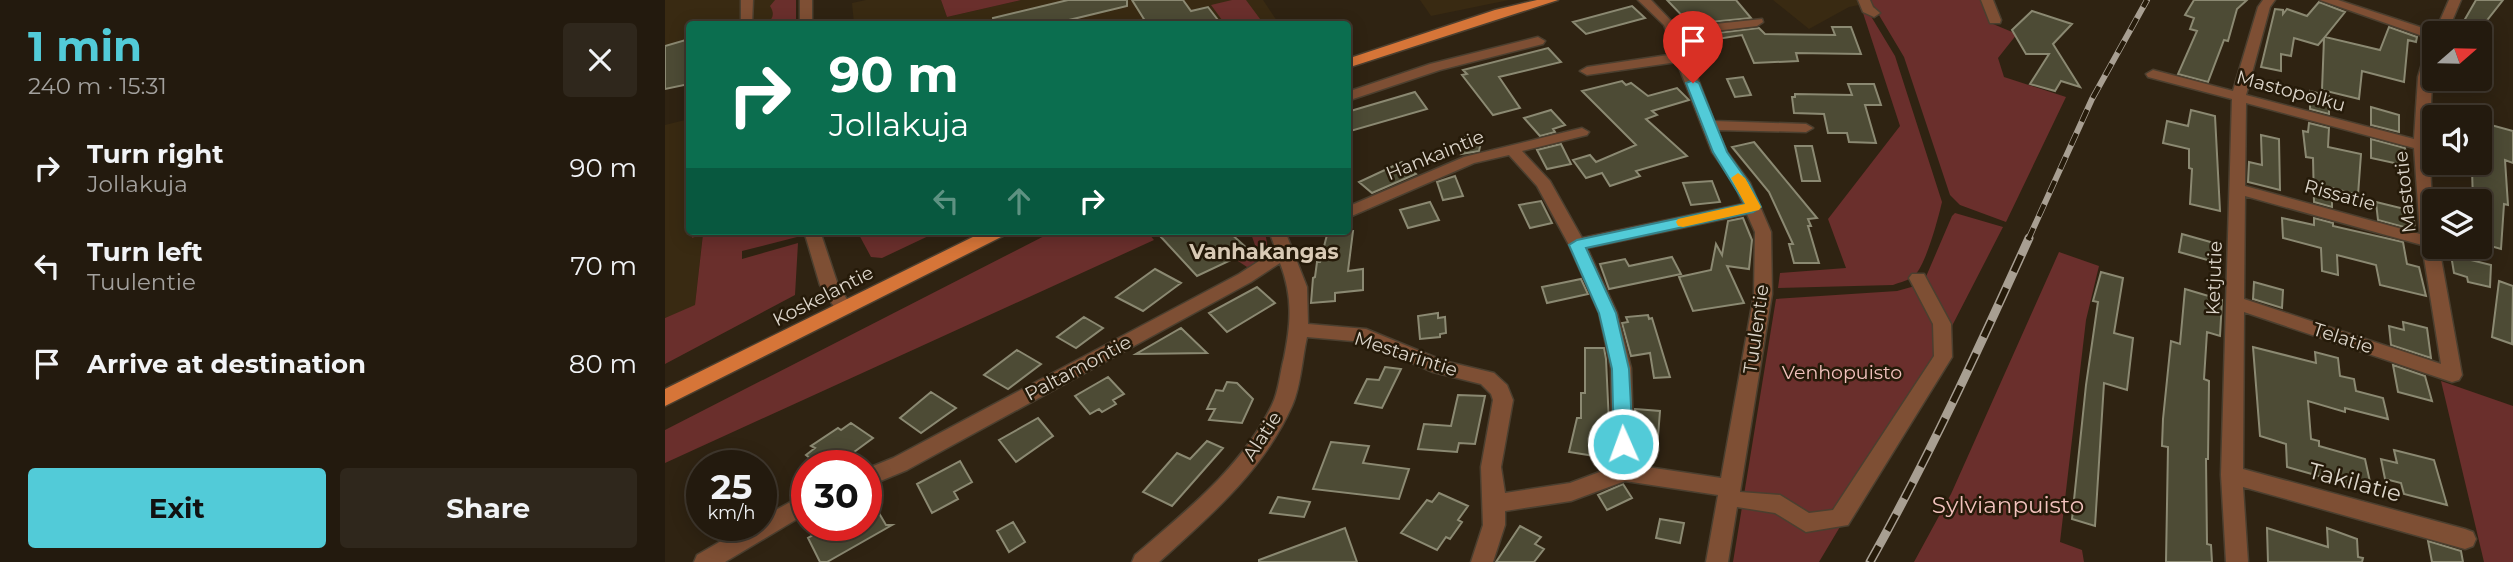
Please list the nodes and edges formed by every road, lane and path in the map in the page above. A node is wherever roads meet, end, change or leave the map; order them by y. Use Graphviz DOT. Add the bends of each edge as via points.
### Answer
graph roads {
  1 [pos="747,0"];
  2 [pos="806,0"];
  3 [pos="1552,0"];
  4 [pos="1644,0"];
  5 [pos="1864,0"];
  6 [pos="1987,0"];
  7 [pos="2269,0"];
  8 [pos="2326,0"];
  9 [pos="2455,0"];
  10 [pos="1874,13"];
  11 [pos="1995,20"];
  12 [pos="747,21"];
  13 [pos="806,21"];
  14 [pos="2446,21"];
  15 [pos="1757,22"];
  16 [pos="2422,32"];
  17 [pos="1674,33"];
  18 [pos="1538,41"];
  19 [pos="1683,57"];
  20 [pos="1351,63"];
  21 [pos="1587,71"];
  22 [pos="2153,74"];
  23 [pos="2423,91"];
  24 [pos="1351,96"];
  25 [pos="2239,98"];
  26 [pos="1708,125"];
  27 [pos="1806,128"];
  28 [pos="1582,132"];
  29 [pos="2420,145"];
  30 [pos="1511,148"];
  31 [pos="2238,189"];
  32 [pos="2425,189"];
  33 [pos="1753,207"];
  34 [pos="1351,211"];
  35 [pos="813,235"];
  36 [pos="991,235"];
  37 [pos="1281,237"];
  38 [pos="2422,240"];
  39 [pos="1577,245"];
  40 [pos="2434,259"];
  41 [pos="1918,278"];
  42 [pos="2234,302"];
  43 [pos="844,309"];
  44 [pos="1299,330"];
  45 [pos="2452,375"];
  46 [pos="665,398"];
  47 [pos="882,471"];
  48 [pos="1624,471"];
  49 [pos="2232,475"];
  50 [pos="1736,494"];
  51 [pos="1495,504"];
  52 [pos="791,511"];
  53 [pos="2465,539"];
  54 [pos="705,562"];
  55 [pos="1143,562"];
  56 [pos="1482,562"];
  57 [pos="1717,562"];
  58 [pos="2237,562"];
  1 -- 12 [label="street"];
  2 -- 13 [label="street"];
  3 -- 20 [label="main road"];
  4 -- 17 [label="street, Tuulentie"];
  5 -- 10 [label="street"];
  6 -- 11 [label="street"];
  7 -- 25 [label="street, Ketjutie"];
  8 -- 16 [label="street"];
  9 -- 14 [label="street"];
  15 -- 17 [label="street"];
  17 -- 19 [label="street, Tuulentie"];
  18 -- 24 [label="street" via="1435,67"];
  19 -- 21 [label="street"];
  19 -- 26 [label="street, Tuulentie"];
  22 -- 25 [label="street, Mastopolku"];
  23 -- 29 [label="street, Mastotie"];
  25 -- 29 [label="street, Mastopolku"];
  25 -- 31 [label="street, Ketjutie"];
  26 -- 27 [label="street"];
  26 -- 33 [label="street, Tuulentie"];
  28 -- 30 [label="street, Hankaintie"];
  29 -- 32 [label="street, Mastotie"];
  30 -- 34 [label="street, Hankaintie" via="1469,160"];
  30 -- 39 [label="street" via="1544,184"];
  31 -- 38 [label="street, Rissatie"];
  31 -- 42 [label="street, Ketjutie"];
  33 -- 39 [label="street"];
  33 -- 50 [label="street, Tuulentie" via="1763,232 1763,295"];
  35 -- 43 [label="street" via="829,285"];
  36 -- 43 [label="main road, Koskelantie"];
  37 -- 44 [label="street, Alatie" via="1298,287"];
  37 -- 47 [label="street, Paltamontie" via="1245,278"];
  39 -- 48 [label="street" via="1608,313 1621,369"];
  40 -- 45 [label="street, Mastotie"];
  41 -- 50 [label="street" via="1942,324 1943,357 1840,518 1806,523 1780,504"];
  42 -- 45 [label="street, Telatie"];
  42 -- 49 [label="street, Ketjutie"];
  43 -- 46 [label="main road, Koskelantie"];
  44 -- 51 [label="street, Mestarintie" via="1366,336 1440,367 1494,383 1503,400 1491,467"];
  44 -- 55 [label="street, Alatie" via="1283,404 1252,454 1216,498"];
  48 -- 50 [label="street"];
  48 -- 51 [label="street" via="1571,492"];
  49 -- 53 [label="street, Takilatie"];
  49 -- 58 [label="street, Ketjutie"];
  50 -- 57 [label="street, Tuulentie"];
  51 -- 56 [label="street, Mestarintie" via="1494,525"];
  52 -- 54 [label="street"];
}
